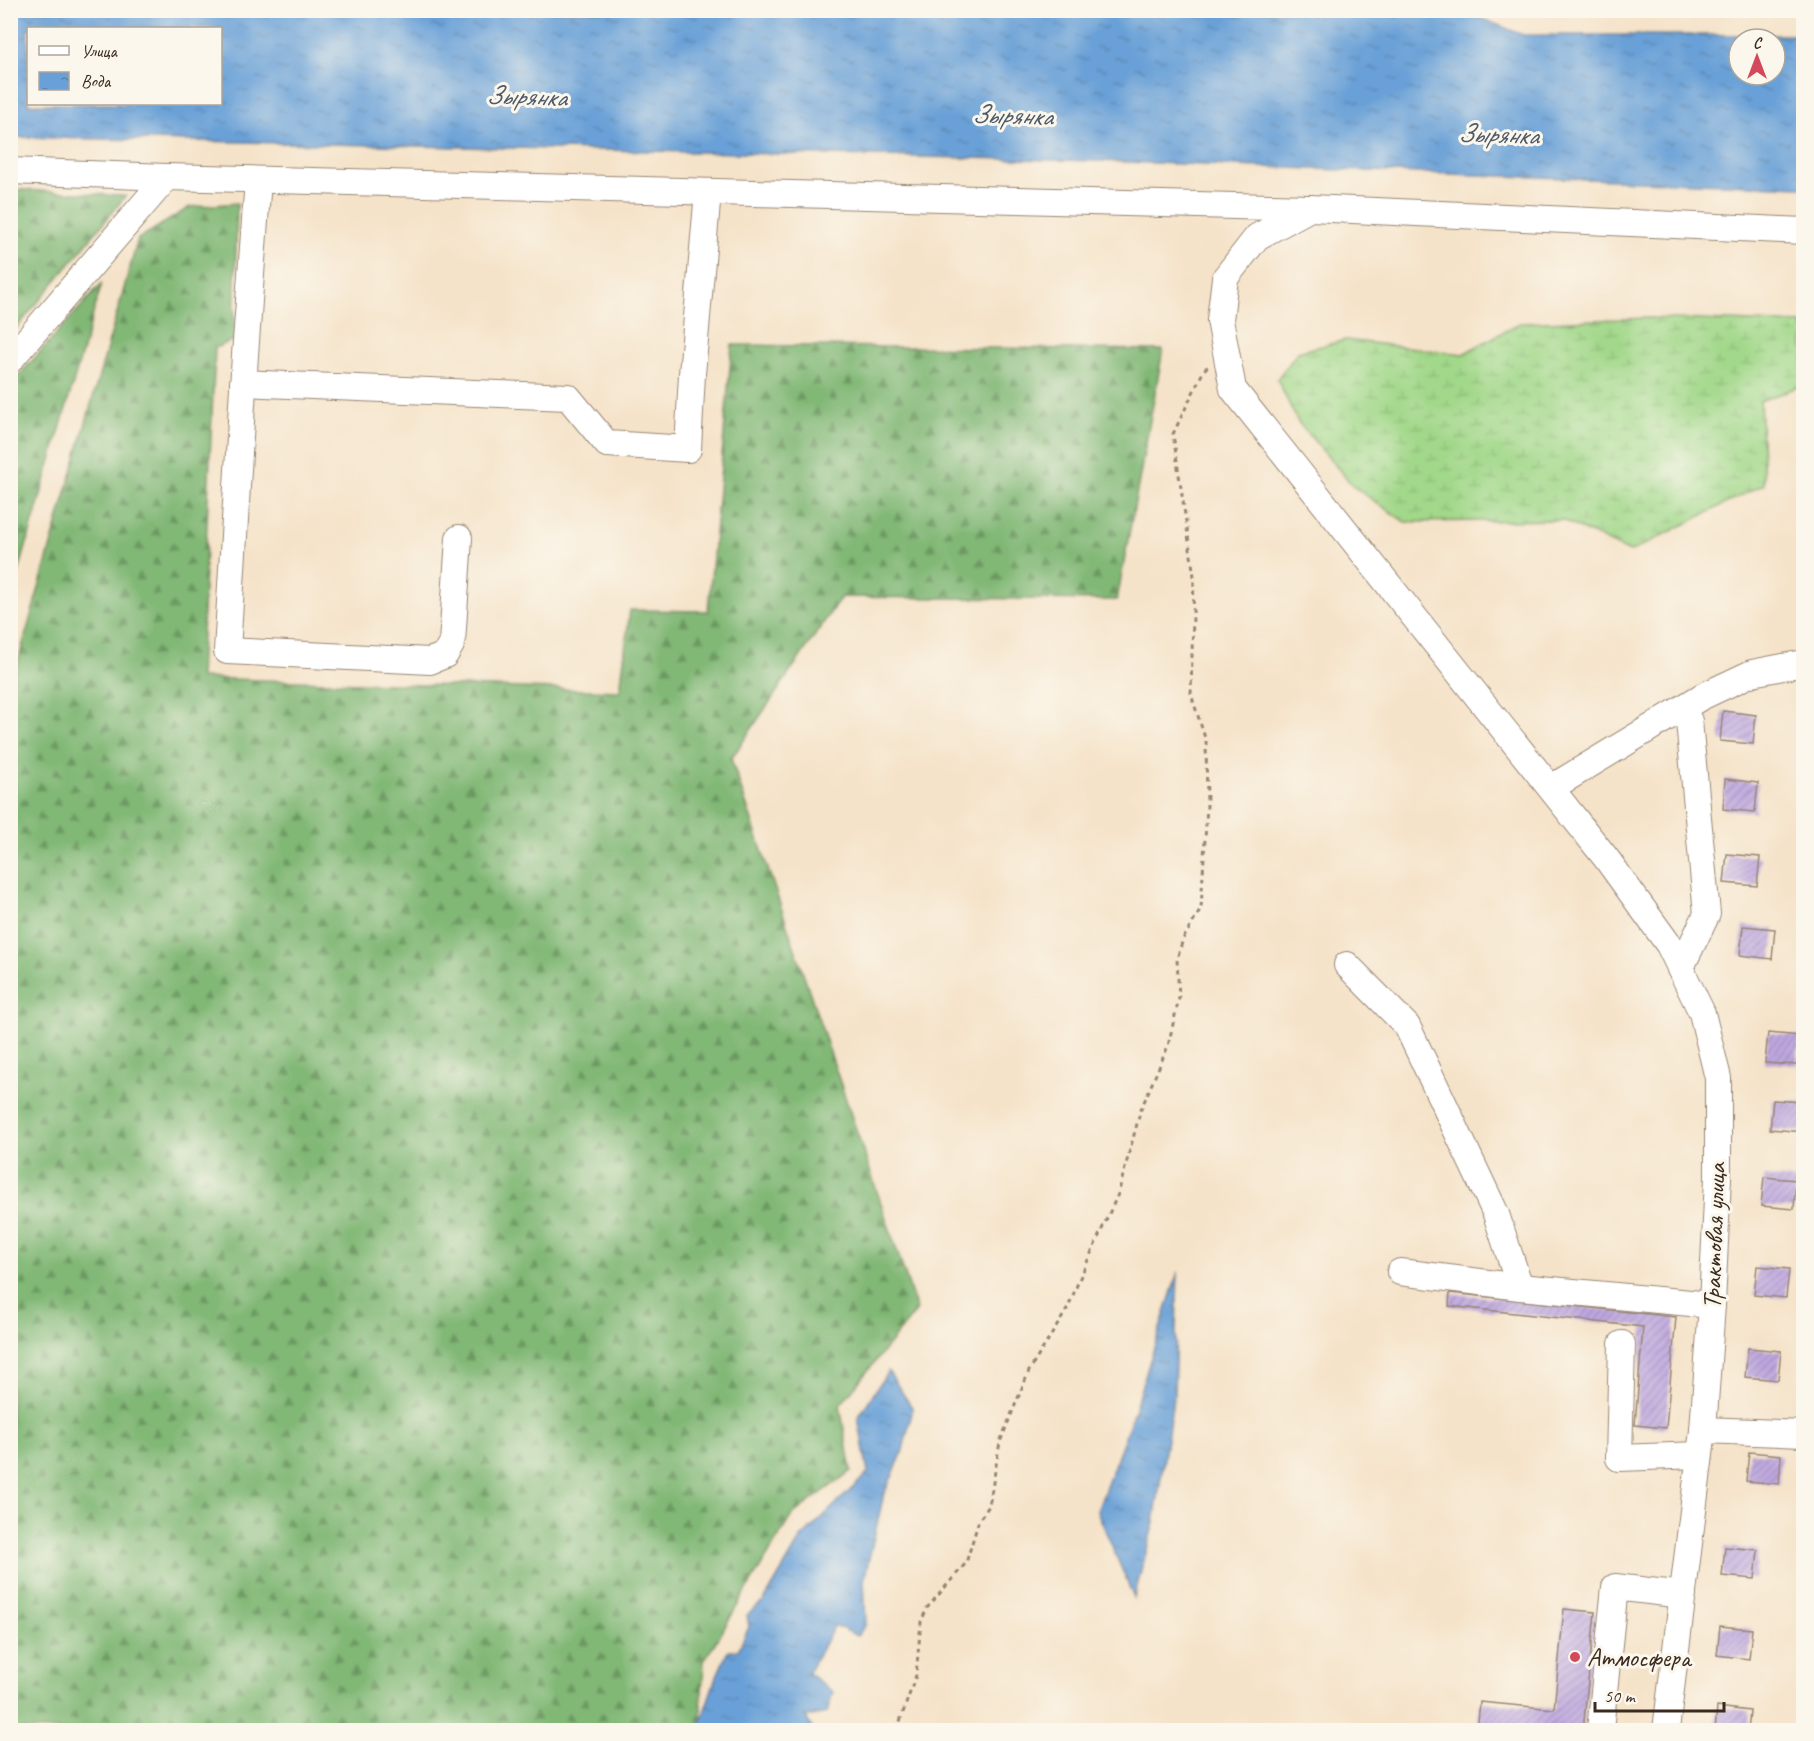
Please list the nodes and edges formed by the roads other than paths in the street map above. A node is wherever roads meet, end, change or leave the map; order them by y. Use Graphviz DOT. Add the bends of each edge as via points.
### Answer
graph roads {
  1 [pos="10,171"];
  2 [pos="167,177"];
  3 [pos="258,180"];
  4 [pos="708,192"];
  5 [pos="1310,208"];
  6 [pos="1803,231"];
  7 [pos="10,360"];
  8 [pos="243,383"];
  9 [pos="459,538"];
  10 [pos="1803,663"];
  11 [pos="1689,720"];
  12 [pos="1551,788"];
  13 [pos="1347,965"];
  14 [pos="1680,969"];
  15 [pos="1400,1272"];
  16 [pos="1520,1287"];
  17 [pos="1712,1305"];
  18 [pos="1622,1344"];
  19 [pos="1702,1430"];
  20 [pos="1803,1434"];
  21 [pos="1700,1455"];
  22 [pos="1683,1595"];
  23 [pos="1600,1731"];
  24 [pos="1666,1731"];
  1 -- 2 [label="street"];
  2 -- 3 [label="street"];
  2 -- 7 [label="street"];
  3 -- 4 [label="street"];
  3 -- 8 [label="street"];
  4 -- 5 [label="street"];
  4 -- 8 [label="street" via="687,449 607,444 568,397"];
  5 -- 6 [label="street"];
  5 -- 12 [label="street, Трактовая улица" via="1257,237 1225,278 1220,320 1233,389"];
  8 -- 9 [label="street" via="227,651 430,661 446,655 452,643"];
  10 -- 12 [label="street" via="1752,673 1701,697"];
  11 -- 14 [label="street" via="1707,914"];
  12 -- 14 [label="street, Трактовая улица" via="1636,897 1669,945"];
  13 -- 16 [label="street" via="1407,1026 1496,1214"];
  14 -- 17 [label="street, Трактовая улица" via="1702,1013 1718,1078"];
  15 -- 16 [label="street"];
  16 -- 17 [label="street"];
  17 -- 19 [label="street, Трактовая улица"];
  18 -- 21 [label="street" via="1619,1458"];
  19 -- 20 [label="street"];
  19 -- 21 [label="street, Трактовая улица"];
  21 -- 22 [label="street, Трактовая улица"];
  22 -- 23 [label="street" via="1615,1587"];
  22 -- 24 [label="street, Трактовая улица"];
}
